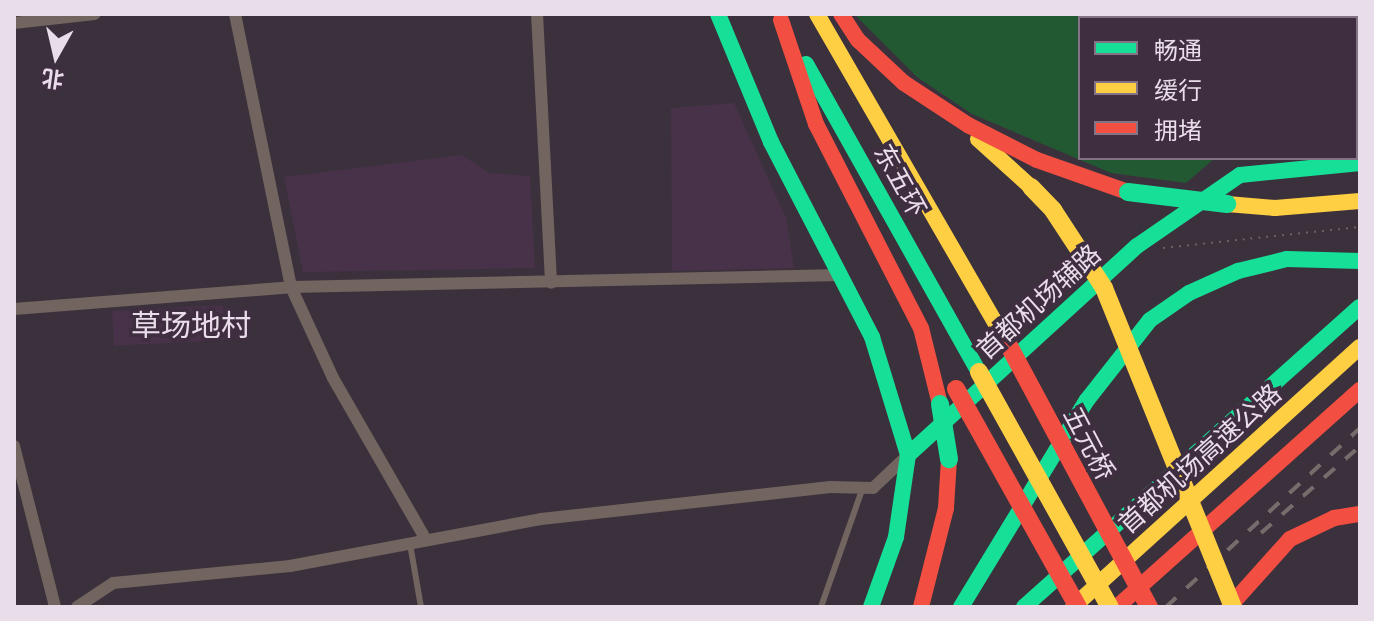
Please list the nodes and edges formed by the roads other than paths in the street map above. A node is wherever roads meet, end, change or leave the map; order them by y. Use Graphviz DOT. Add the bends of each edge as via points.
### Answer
graph roads {
  1 [pos="95,14"];
  2 [pos="235,14"];
  3 [pos="537,14"];
  4 [pos="718,14"];
  5 [pos="817,14"];
  6 [pos="841,14"];
  7 [pos="780,17"];
  8 [pos="14,23"];
  9 [pos="949,112"];
  10 [pos="1360,163"];
  11 [pos="1360,201"];
  12 [pos="1360,261"];
  13 [pos="841,275"];
  14 [pos="551,283"];
  15 [pos="291,287"];
  16 [pos="1360,307"];
  17 [pos="14,309"];
  18 [pos="921,328"];
  19 [pos="1009,346"];
  20 [pos="1360,347"];
  21 [pos="1360,390"];
  22 [pos="14,446"];
  23 [pos="908,455"];
  24 [pos="863,487"];
  25 [pos="1360,514"];
  26 [pos="1101,520"];
  27 [pos="425,538"];
  28 [pos="410,541"];
  29 [pos="55,607"];
  30 [pos="77,607"];
  31 [pos="421,607"];
  32 [pos="821,607"];
  33 [pos="871,607"];
  34 [pos="921,607"];
  35 [pos="961,607"];
  36 [pos="1024,607"];
  37 [pos="1075,607"];
  38 [pos="1110,607"];
  39 [pos="1117,607"];
  40 [pos="1149,607"];
  41 [pos="1165,607"];
  42 [pos="1231,607"];
  1 -- 8 [label="street"];
  2 -- 15 [label="street"];
  3 -- 14 [label="street"];
  4 -- 13 [label="main road" via="771,142"];
  5 -- 19 [label="main road, 东五环"];
  6 -- 9 [label="main road" via="858,40 904,83"];
  7 -- 18 [label="main road" via="816,124"];
  7 -- 38 [label="main road, 东五环, bridge"];
  9 -- 11 [label="main road, bridge" via="1037,160 1128,192 1275,208"];
  9 -- 42 [label="main road, bridge" via="1053,210 1104,288"];
  10 -- 23 [label="main road, 首都机场辅路" via="1240,175 1137,246"];
  12 -- 35 [label="main road" via="1287,259 1238,271 1189,293 1150,320 1087,400"];
  13 -- 14 [label="street"];
  13 -- 23 [label="main road" via="872,337"];
  14 -- 15 [label="street"];
  15 -- 17 [label="street"];
  15 -- 27 [label="street" via="333,378"];
  16 -- 36 [label="main road"];
  18 -- 34 [label="main road, bridge" via="949,459 946,508"];
  18 -- 37 [label="main road, bridge"];
  19 -- 26 [label="main road, 五元桥, bridge"];
  20 -- 37 [label="main road, 首都机场高速公路"];
  21 -- 39 [label="main road"];
  22 -- 29 [label="street"];
  23 -- 24 [label="street" via="873,488"];
  23 -- 33 [label="main road" via="896,537"];
  24 -- 27 [label="street" via="589,513"];
  24 -- 32 [label="lane"];
  25 -- 42 [label="main road" via="1334,518 1290,539"];
  26 -- 40 [label="main road, 五元桥, bridge"];
  26 -- 41 [label="main road, bridge"];
  27 -- 28 [label="street"];
  28 -- 30 [label="street" via="290,566 113,583"];
  28 -- 31 [label="lane"];
}
